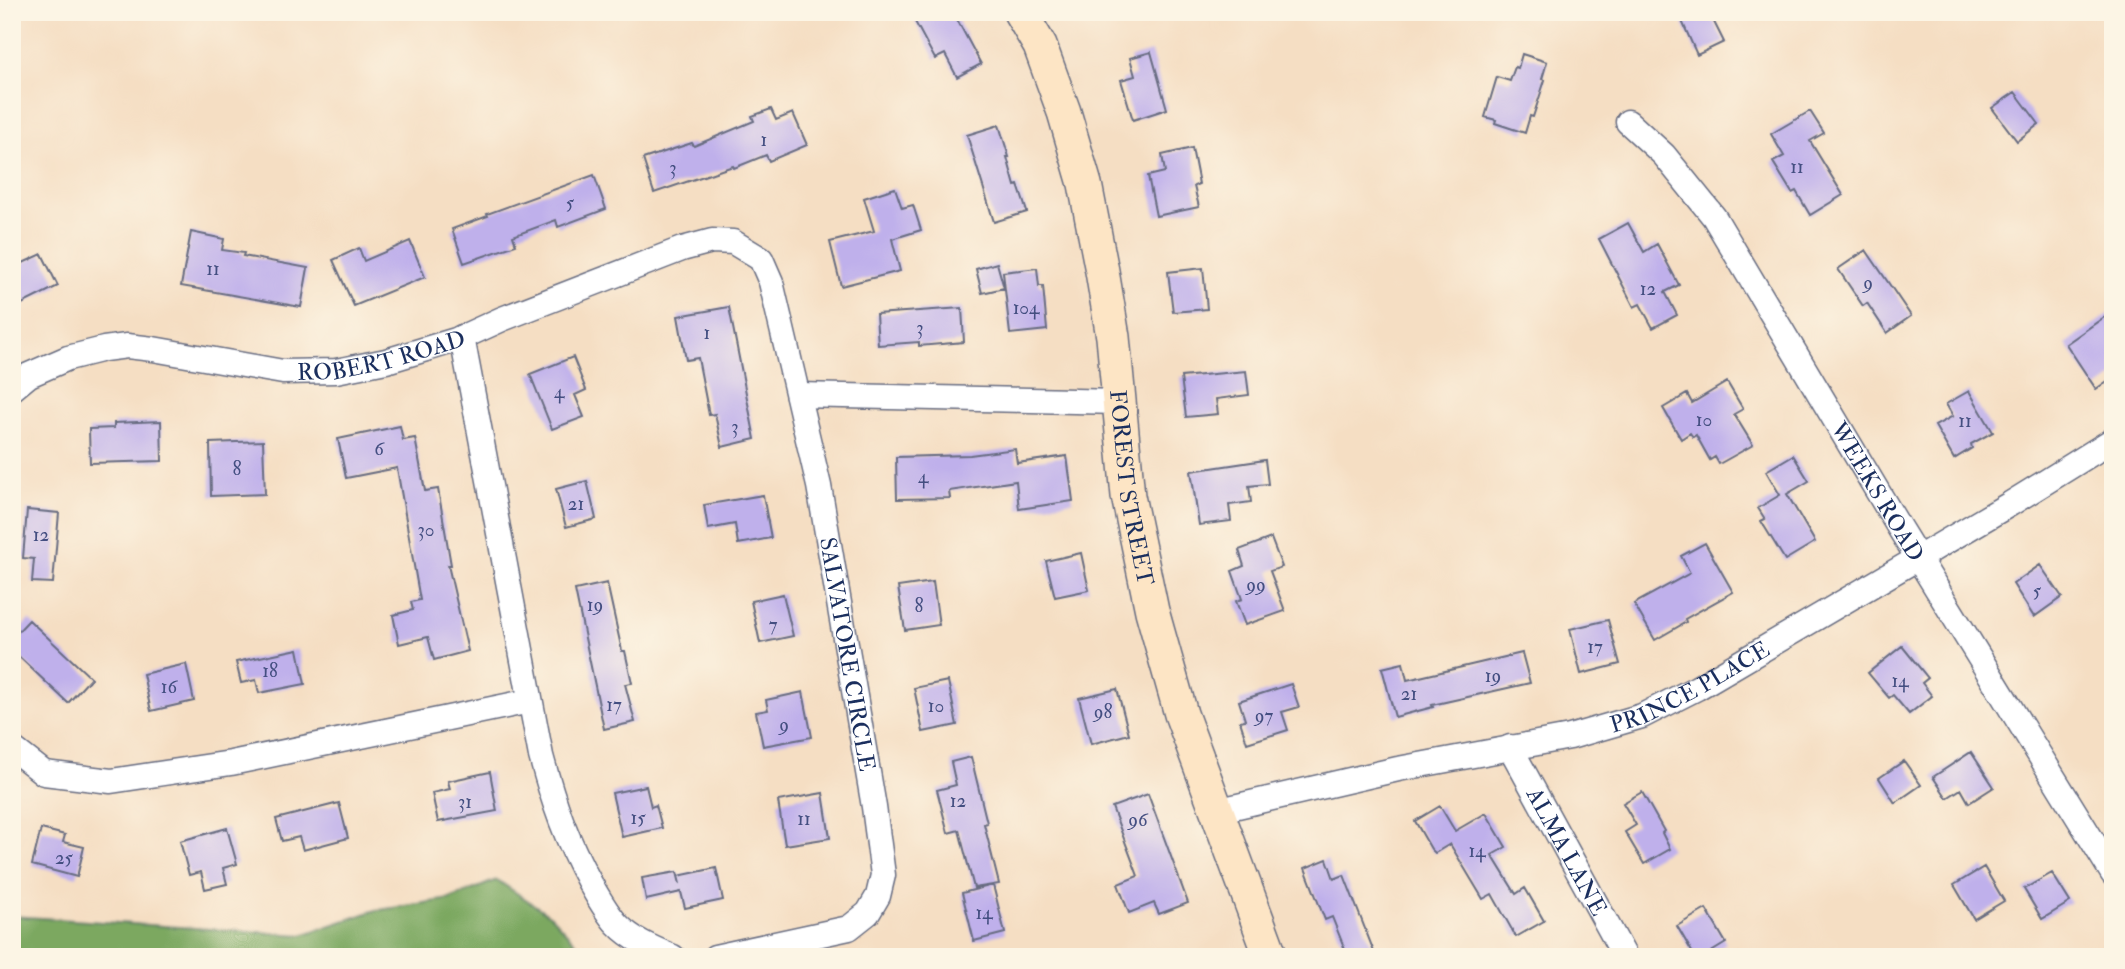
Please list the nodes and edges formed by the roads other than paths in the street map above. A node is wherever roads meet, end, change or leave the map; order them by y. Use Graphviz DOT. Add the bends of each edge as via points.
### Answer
graph roads {
  1 [pos="1020,12"];
  2 [pos="1628,121"];
  3 [pos="742,247"];
  4 [pos="462,337"];
  5 [pos="12,389"];
  6 [pos="798,395"];
  7 [pos="1119,402"];
  8 [pos="2113,440"];
  9 [pos="1918,557"];
  10 [pos="530,701"];
  11 [pos="1510,747"];
  12 [pos="12,748"];
  13 [pos="1216,811"];
  14 [pos="2113,874"];
  15 [pos="673,957"];
  16 [pos="715,957"];
  17 [pos="1271,957"];
  18 [pos="1625,957"];
  1 -- 7 [label="street, FOREST STREET" via="1040,46 1085,184 1107,298"];
  2 -- 9 [label="street, WEEKS ROAD" via="1664,155 1714,217"];
  3 -- 4 [label="street, ROBERT ROAD" via="712,241 682,249"];
  3 -- 6 [label="street, SALVATORE CIRCLE" via="761,259 771,282"];
  4 -- 5 [label="street, ROBERT ROAD" via="386,361 335,371 283,372 127,346 68,358 29,374"];
  4 -- 10 [label="street"];
  6 -- 7 [label="street"];
  6 -- 16 [label="street, SALVATORE CIRCLE" via="819,486 883,876 868,913 849,928"];
  7 -- 13 [label="street, FOREST STREET" via="1128,496 1152,611 1181,714"];
  8 -- 9 [label="street, PRINCE PLACE"];
  9 -- 11 [label="street, PRINCE PLACE" via="1642,716 1570,737"];
  9 -- 14 [label="street, WEEKS ROAD"];
  10 -- 12 [label="street" via="231,763 111,781 44,773"];
  10 -- 15 [label="street" via="555,808 598,897 618,925 650,948"];
  11 -- 13 [label="street, PRINCE PLACE"];
  11 -- 18 [label="street, ALMA LANE"];
  13 -- 17 [label="street, FOREST STREET"];
}
